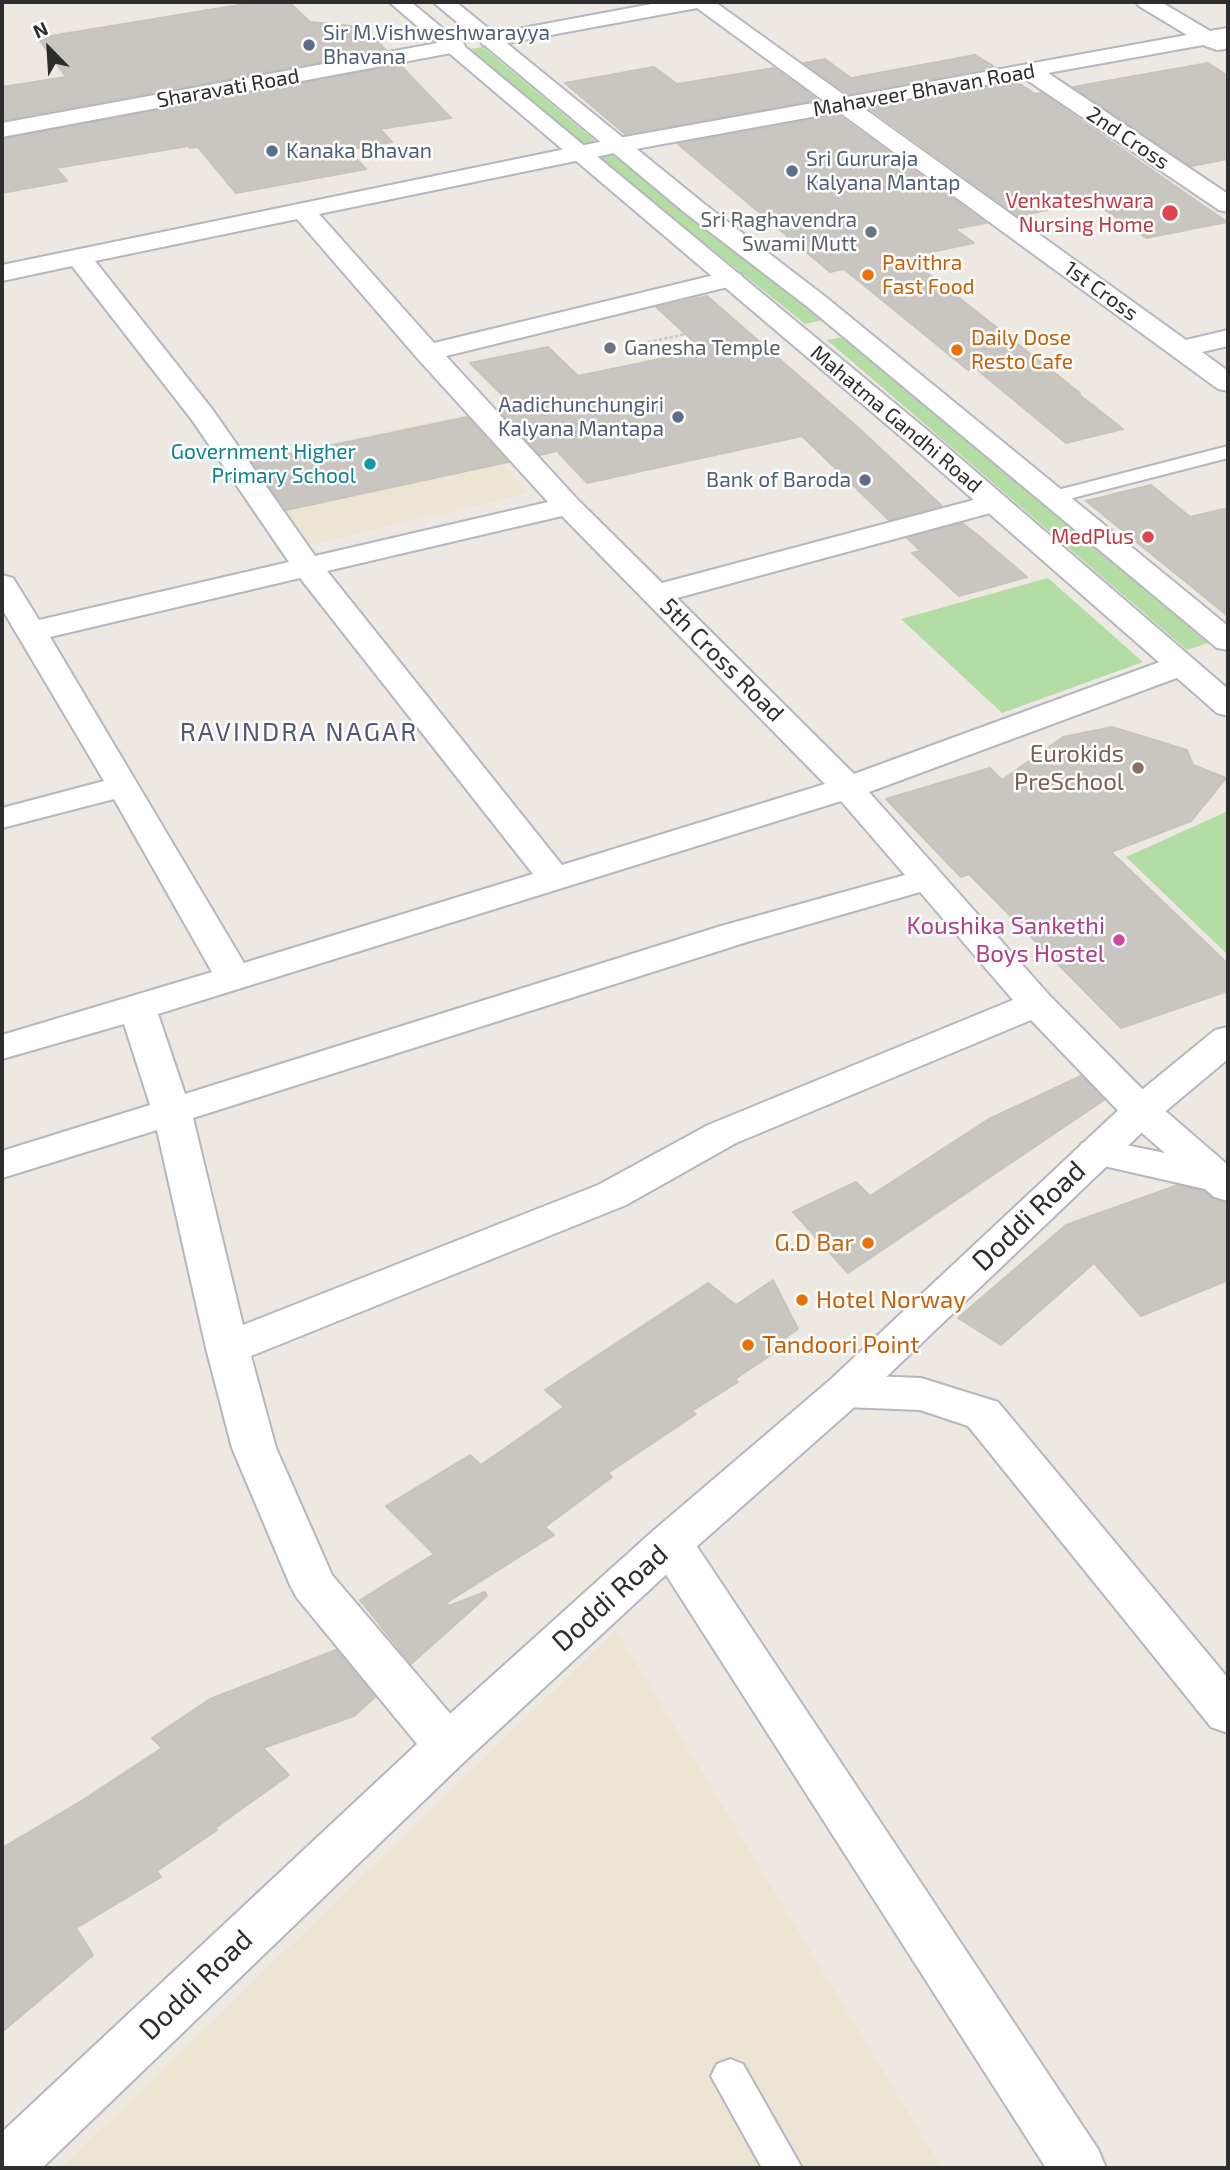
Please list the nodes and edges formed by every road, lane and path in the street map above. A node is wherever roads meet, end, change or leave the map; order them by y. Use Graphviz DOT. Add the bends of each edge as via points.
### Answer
graph roads {
  1 [pos="399,2"];
  2 [pos="443,2"];
  3 [pos="695,2"];
  4 [pos="702,2"];
  5 [pos="1146,2"];
  6 [pos="1218,36"];
  7 [pos="491,40"];
  8 [pos="454,46"];
  9 [pos="1228,51"];
  10 [pos="1029,71"];
  11 [pos="842,105"];
  12 [pos="2,130"];
  13 [pos="619,145"];
  14 [pos="578,153"];
  15 [pos="1228,205"];
  16 [pos="302,210"];
  17 [pos="79,258"];
  18 [pos="2,273"];
  19 [pos="731,279"];
  20 [pos="725,326"];
  21 [pos="845,328"];
  22 [pos="798,337"];
  23 [pos="1228,338"];
  24 [pos="648,342"];
  25 [pos="1181,349"];
  26 [pos="427,353"];
  27 [pos="1228,383"];
  28 [pos="1228,452"];
  29 [pos="1053,497"];
  30 [pos="995,503"];
  31 [pos="568,506"];
  32 [pos="308,568"];
  33 [pos="2,584"];
  34 [pos="657,594"];
  35 [pos="29,632"];
  36 [pos="1228,640"];
  37 [pos="1228,648"];
  38 [pos="1179,666"];
  39 [pos="1228,706"];
  40 [pos="124,786"];
  41 [pos="848,788"];
  42 [pos="2,818"];
  43 [pos="555,878"];
  44 [pos="928,879"];
  45 [pos="234,978"];
  46 [pos="1037,1004"];
  47 [pos="137,1008"];
  48 [pos="1228,1039"];
  49 [pos="2,1047"];
  50 [pos="172,1111"];
  51 [pos="1141,1111"];
  52 [pos="1096,1153"];
  53 [pos="2,1165"];
  54 [pos="1226,1181"];
  55 [pos="227,1348"];
  56 [pos="845,1391"];
  57 [pos="670,1544"];
  58 [pos="1228,1713"];
  59 [pos="448,1746"];
  60 [pos="730,2076"];
  61 [pos="3,2168"];
  62 [pos="783,2168"];
  63 [pos="1077,2168"];
  1 -- 8 [label="street, Mahatma Gandhi Road"];
  2 -- 7 [label="street, Mahatma Gandhi Road"];
  3 -- 7 [label="street, Sharavati Road"];
  4 -- 11 [label="street, 1st Cross"];
  5 -- 6 [label="street"];
  6 -- 9 [label="street"];
  6 -- 10 [label="street, Mahaveer Bhavan Road"];
  7 -- 8 [label="street, Sharavati Road"];
  7 -- 13 [label="street, Mahatma Gandhi Road"];
  8 -- 12 [label="street, Sharavati Road"];
  8 -- 14 [label="street, Mahatma Gandhi Road"];
  10 -- 11 [label="street, Mahaveer Bhavan Road"];
  10 -- 15 [label="street, 2nd Cross"];
  11 -- 13 [label="street, Mahaveer Bhavan Road"];
  11 -- 25 [label="street, 1st Cross"];
  13 -- 14 [label="street, Mahaveer Bhavan Road"];
  13 -- 21 [label="street, Mahatma Gandhi Road"];
  14 -- 16 [label="street, Mahaveer Bhavan Road"];
  14 -- 19 [label="street, Mahatma Gandhi Road"];
  16 -- 17 [label="street, Mahaveer Bhavan Road"];
  16 -- 26 [label="street, 5th Cross Road"];
  17 -- 18 [label="street, Mahaveer Bhavan Road"];
  17 -- 32 [label="street" via="202,415"];
  19 -- 22 [label="street, Mahatma Gandhi Road"];
  19 -- 26 [label="street"];
  20 -- 24 [label="path"];
  21 -- 22 [label="street"];
  21 -- 29 [label="street, Mahatma Gandhi Road"];
  22 -- 30 [label="street, Mahatma Gandhi Road"];
  23 -- 25 [label="street"];
  25 -- 27 [label="street, 1st Cross"];
  26 -- 31 [label="street, 5th Cross Road"];
  28 -- 29 [label="lane"];
  29 -- 36 [label="street, Mahatma Gandhi Road"];
  30 -- 34 [label="street"];
  30 -- 38 [label="street, Mahatma Gandhi Road"];
  31 -- 32 [label="street"];
  31 -- 34 [label="street, 5th Cross Road"];
  32 -- 35 [label="street"];
  32 -- 43 [label="street"];
  33 -- 35 [label="street"];
  34 -- 41 [label="street, 5th Cross Road"];
  35 -- 40 [label="street"];
  37 -- 38 [label="street"];
  38 -- 39 [label="street, Mahatma Gandhi Road"];
  38 -- 41 [label="street"];
  40 -- 42 [label="street"];
  40 -- 45 [label="street"];
  41 -- 43 [label="street"];
  41 -- 44 [label="street, 5th Cross Road"];
  43 -- 45 [label="street"];
  44 -- 46 [label="street, 5th Cross Road"];
  44 -- 50 [label="street" via="734,934"];
  45 -- 47 [label="street"];
  46 -- 51 [label="street, 5th Cross Road"];
  46 -- 55 [label="street" via="722,1134 611,1195"];
  47 -- 49 [label="street"];
  47 -- 50 [label="street"];
  48 -- 51 [label="street, Doddi Road"];
  50 -- 53 [label="street"];
  50 -- 55 [label="street"];
  51 -- 52 [label="street, Doddi Road"];
  51 -- 54 [label="street, 5th Cross Road"];
  52 -- 54 [label="street"];
  52 -- 56 [label="street, Doddi Road"];
  55 -- 59 [label="street" via="254,1448 313,1585"];
  56 -- 57 [label="street, Doddi Road"];
  56 -- 58 [label="street" via="921,1394 983,1414"];
  57 -- 59 [label="street, Doddi Road"];
  57 -- 63 [label="street"];
  59 -- 61 [label="street, Doddi Road"];
  60 -- 62 [label="lane"];
}
